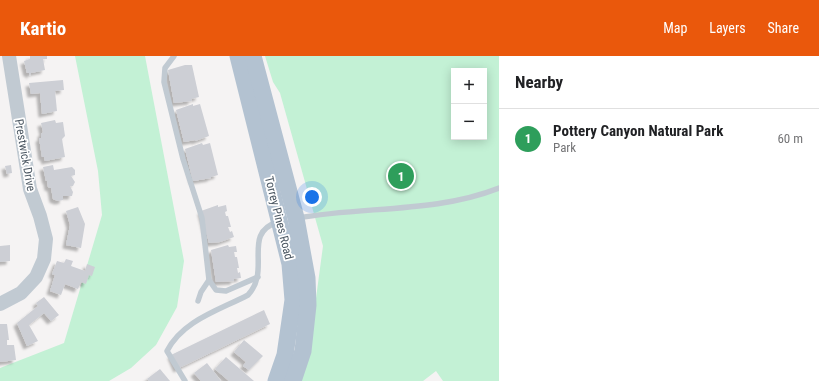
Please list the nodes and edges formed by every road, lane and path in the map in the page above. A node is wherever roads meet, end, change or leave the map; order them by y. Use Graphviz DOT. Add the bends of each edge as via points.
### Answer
graph roads {
  1 [pos="9,56"];
  2 [pos="174,56"];
  3 [pos="238,56"];
  4 [pos="253,56"];
  5 [pos="499,188"];
  6 [pos="288,220"];
  7 [pos="258,277"];
  8 [pos="209,280"];
  9 [pos="198,301"];
  10 [pos="0,304"];
  11 [pos="185,381"];
  12 [pos="276,381"];
  13 [pos="292,381"];
  1 -- 10 [label="street, Prestwick Drive" via="30,189 46,239 44,259 36,277 21,293"];
  2 -- 8 [label="lane" via="165,68 164,82 183,159 202,218"];
  3 -- 6 [label="main road, Torrey Pines Road"];
  4 -- 6 [label="main road, Torrey Pines Road"];
  5 -- 6 [label="lane" via="475,197 440,203"];
  6 -- 7 [label="lane" via="267,225 259,238"];
  6 -- 12 [label="main road, Torrey Pines Road" via="293,300 285,355"];
  6 -- 13 [label="main road, Torrey Pines Road" via="307,278 308,305 303,351"];
  7 -- 8 [label="lane" via="226,291 216,290"];
  7 -- 11 [label="lane" via="256,287 248,295 196,322 179,333 171,343 167,351"];
  8 -- 9 [label="lane"];
}
